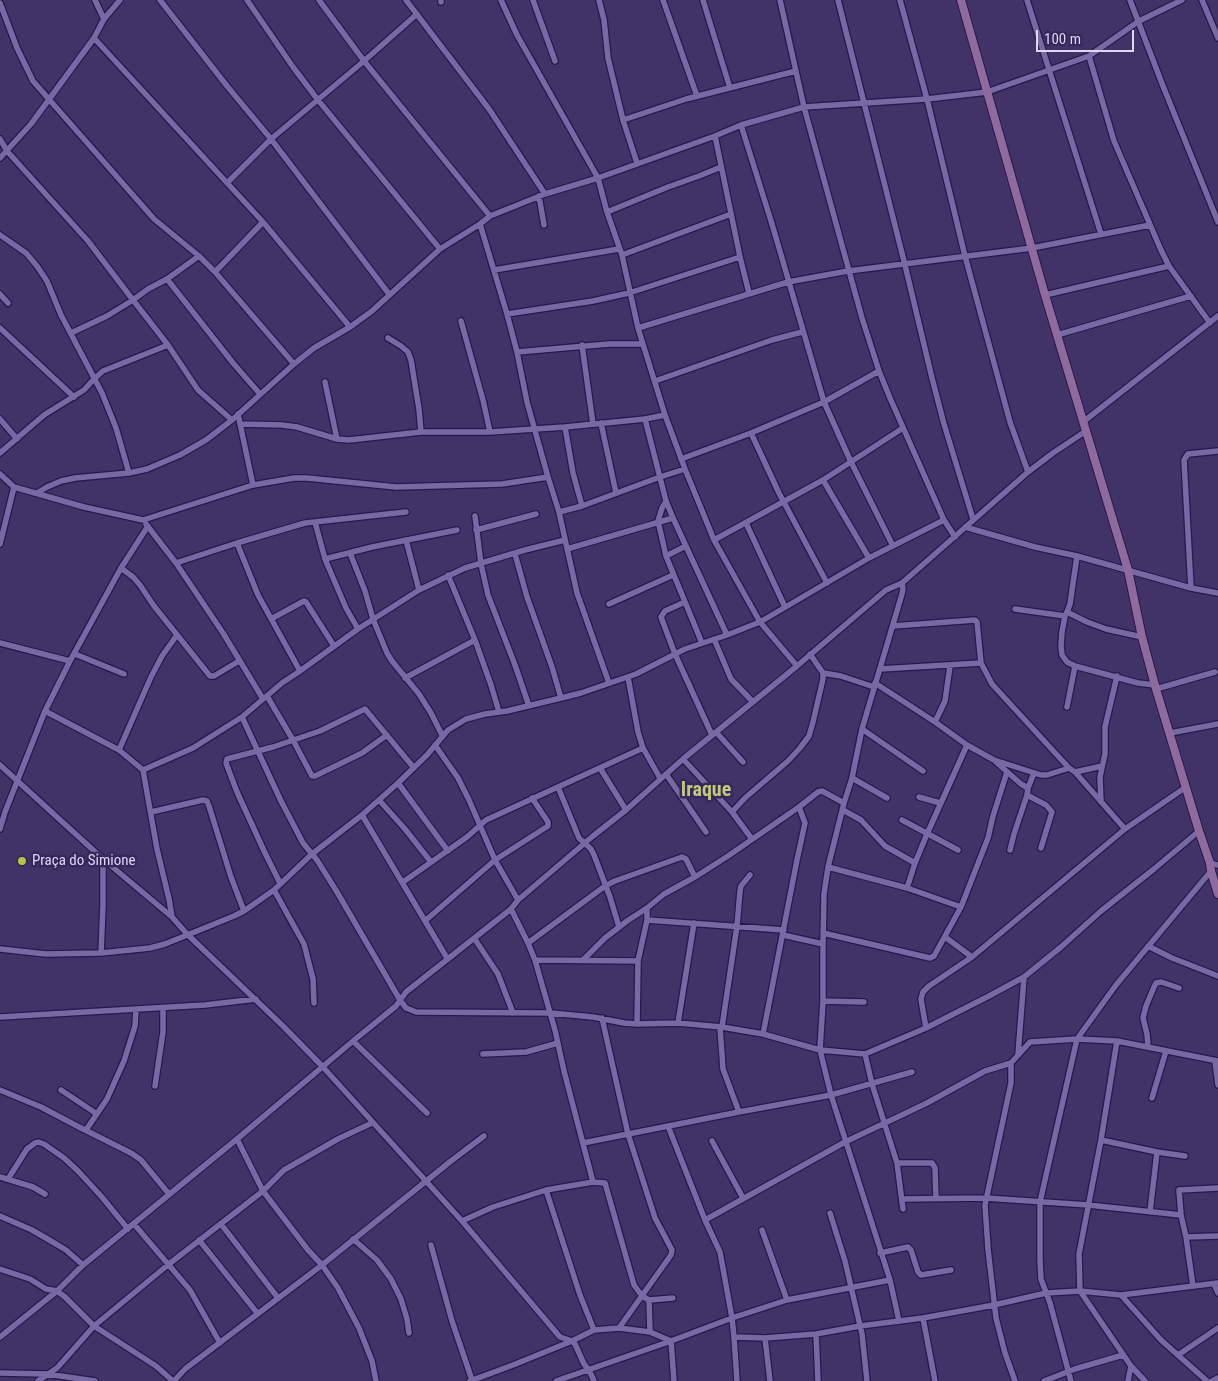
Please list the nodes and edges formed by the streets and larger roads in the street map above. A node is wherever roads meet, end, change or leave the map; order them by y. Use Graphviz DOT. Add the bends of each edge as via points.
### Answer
graph roads {
  1 [pos="94,0"];
  2 [pos="120,0"];
  3 [pos="160,0"];
  4 [pos="247,0"];
  5 [pos="319,0"];
  6 [pos="406,0"];
  7 [pos="501,0"];
  8 [pos="533,0"];
  9 [pos="599,0"];
  10 [pos="663,0"];
  11 [pos="703,0"];
  12 [pos="780,0"];
  13 [pos="838,0"];
  14 [pos="900,0"];
  15 [pos="961,0"];
  16 [pos="1027,0"];
  17 [pos="1130,0"];
  18 [pos="1182,0"];
  19 [pos="1202,0"];
  20 [pos="0,3"];
  21 [pos="417,14"];
  22 [pos="104,19"];
  23 [pos="1139,21"];
  24 [pos="94,38"];
  25 [pos="1218,38"];
  26 [pos="1090,56"];
  27 [pos="364,61"];
  28 [pos="555,61"];
  29 [pos="1048,70"];
  30 [pos="796,71"];
  31 [pos="730,88"];
  32 [pos="987,92"];
  33 [pos="697,96"];
  34 [pos="927,99"];
  35 [pos="49,100"];
  36 [pos="318,100"];
  37 [pos="864,104"];
  38 [pos="804,107"];
  39 [pos="623,120"];
  40 [pos="741,125"];
  41 [pos="715,136"];
  42 [pos="0,139"];
  43 [pos="271,139"];
  44 [pos="6,151"];
  45 [pos="0,158"];
  46 [pos="637,164"];
  47 [pos="721,167"];
  48 [pos="598,178"];
  49 [pos="227,183"];
  50 [pos="542,195"];
  51 [pos="607,212"];
  52 [pos="730,214"];
  53 [pos="490,216"];
  54 [pos="262,222"];
  55 [pos="1218,222"];
  56 [pos="480,224"];
  57 [pos="544,225"];
  58 [pos="1150,225"];
  59 [pos="1101,234"];
  60 [pos="0,235"];
  61 [pos="1032,248"];
  62 [pos="440,249"];
  63 [pos="620,252"];
  64 [pos="199,256"];
  65 [pos="965,256"];
  66 [pos="740,257"];
  67 [pos="905,265"];
  68 [pos="1169,266"];
  69 [pos="494,270"];
  70 [pos="848,271"];
  71 [pos="215,272"];
  72 [pos="167,279"];
  73 [pos="788,282"];
  74 [pos="629,293"];
  75 [pos="749,293"];
  76 [pos="0,294"];
  77 [pos="390,294"];
  78 [pos="1045,295"];
  79 [pos="1191,296"];
  80 [pos="133,300"];
  81 [pos="8,303"];
  82 [pos="507,314"];
  83 [pos="1218,316"];
  84 [pos="461,321"];
  85 [pos="1210,323"];
  86 [pos="350,327"];
  87 [pos="0,328"];
  88 [pos="638,328"];
  89 [pos="802,332"];
  90 [pos="71,334"];
  91 [pos="1057,335"];
  92 [pos="388,338"];
  93 [pos="643,344"];
  94 [pos="168,345"];
  95 [pos="582,346"];
  96 [pos="517,352"];
  97 [pos="294,364"];
  98 [pos="880,371"];
  99 [pos="95,378"];
  100 [pos="654,381"];
  101 [pos="325,382"];
  102 [pos="260,394"];
  103 [pos="74,397"];
  104 [pos="824,402"];
  105 [pos="238,414"];
  106 [pos="665,415"];
  107 [pos="0,419"];
  108 [pos="645,419"];
  109 [pos="232,420"];
  110 [pos="1084,422"];
  111 [pos="601,423"];
  112 [pos="240,424"];
  113 [pos="594,424"];
  114 [pos="565,427"];
  115 [pos="903,428"];
  116 [pos="534,429"];
  117 [pos="1086,431"];
  118 [pos="421,432"];
  119 [pos="490,432"];
  120 [pos="751,433"];
  121 [pos="17,439"];
  122 [pos="337,439"];
  123 [pos="1218,451"];
  124 [pos="0,452"];
  125 [pos="681,459"];
  126 [pos="851,462"];
  127 [pos="685,469"];
  128 [pos="1028,472"];
  129 [pos="130,473"];
  130 [pos="0,474"];
  131 [pos="548,477"];
  132 [pos="660,477"];
  133 [pos="823,480"];
  134 [pos="253,485"];
  135 [pos="14,487"];
  136 [pos="37,493"];
  137 [pos="616,493"];
  138 [pos="666,501"];
  139 [pos="784,502"];
  140 [pos="582,506"];
  141 [pos="406,512"];
  142 [pos="559,512"];
  143 [pos="536,514"];
  144 [pos="475,516"];
  145 [pos="673,518"];
  146 [pos="143,520"];
  147 [pos="944,520"];
  148 [pos="973,520"];
  149 [pos="658,521"];
  150 [pos="315,522"];
  151 [pos="746,523"];
  152 [pos="3,525"];
  153 [pos="148,526"];
  154 [pos="965,527"];
  155 [pos="457,530"];
  156 [pos="476,530"];
  157 [pos="955,537"];
  158 [pos="406,540"];
  159 [pos="565,540"];
  160 [pos="714,540"];
  161 [pos="237,543"];
  162 [pos="0,544"];
  163 [pos="686,546"];
  164 [pos="893,546"];
  165 [pos="567,549"];
  166 [pos="350,553"];
  167 [pos="515,554"];
  168 [pos="666,556"];
  169 [pos="1077,556"];
  170 [pos="869,558"];
  171 [pos="326,559"];
  172 [pos="176,562"];
  173 [pos="481,564"];
  174 [pos="121,568"];
  175 [pos="1128,570"];
  176 [pos="448,575"];
  177 [pos="673,575"];
  178 [pos="827,583"];
  179 [pos="902,583"];
  180 [pos="1191,588"];
  181 [pos="419,590"];
  182 [pos="1218,593"];
  183 [pos="685,602"];
  184 [pos="609,604"];
  185 [pos="786,607"];
  186 [pos="1015,609"];
  187 [pos="1066,614"];
  188 [pos="271,619"];
  189 [pos="373,619"];
  190 [pos="760,622"];
  191 [pos="893,626"];
  192 [pos="358,629"];
  193 [pos="178,635"];
  194 [pos="727,635"];
  195 [pos="1142,637"];
  196 [pos="714,639"];
  197 [pos="475,640"];
  198 [pos="0,643"];
  199 [pos="702,643"];
  200 [pos="334,646"];
  201 [pos="75,654"];
  202 [pos="675,654"];
  203 [pos="810,654"];
  204 [pos="70,661"];
  205 [pos="239,661"];
  206 [pos="981,663"];
  207 [pos="797,666"];
  208 [pos="950,666"];
  209 [pos="1075,666"];
  210 [pos="300,670"];
  211 [pos="880,670"];
  212 [pos="1215,672"];
  213 [pos="823,673"];
  214 [pos="124,674"];
  215 [pos="1117,676"];
  216 [pos="628,677"];
  217 [pos="406,678"];
  218 [pos="609,682"];
  219 [pos="874,685"];
  220 [pos="1156,687"];
  221 [pos="265,697"];
  222 [pos="561,698"];
  223 [pos="753,702"];
  224 [pos="529,706"];
  225 [pos="1067,706"];
  226 [pos="45,711"];
  227 [pos="499,712"];
  228 [pos="242,717"];
  229 [pos="935,722"];
  230 [pos="1218,724"];
  231 [pos="862,730"];
  232 [pos="714,733"];
  233 [pos="1170,733"];
  234 [pos="387,734"];
  235 [pos="442,735"];
  236 [pos="293,740"];
  237 [pos="435,745"];
  238 [pos="967,746"];
  239 [pos="643,748"];
  240 [pos="119,750"];
  241 [pos="258,750"];
  242 [pos="683,759"];
  243 [pos="994,760"];
  244 [pos="743,762"];
  245 [pos="0,765"];
  246 [pos="1102,766"];
  247 [pos="414,768"];
  248 [pos="600,768"];
  249 [pos="1069,768"];
  250 [pos="143,770"];
  251 [pos="923,771"];
  252 [pos="1007,772"];
  253 [pos="1074,772"];
  254 [pos="666,774"];
  255 [pos="1034,774"];
  256 [pos="660,778"];
  257 [pos="852,778"];
  258 [pos="17,780"];
  259 [pos="398,783"];
  260 [pos="558,786"];
  261 [pos="1186,787"];
  262 [pos="1028,788"];
  263 [pos="1027,795"];
  264 [pos="919,797"];
  265 [pos="532,798"];
  266 [pos="887,798"];
  267 [pos="379,800"];
  268 [pos="1101,802"];
  269 [pos="844,803"];
  270 [pos="940,803"];
  271 [pos="799,807"];
  272 [pos="626,810"];
  273 [pos="843,810"];
  274 [pos="151,812"];
  275 [pos="732,812"];
  276 [pos="362,815"];
  277 [pos="902,820"];
  278 [pos="480,826"];
  279 [pos="0,828"];
  280 [pos="1125,829"];
  281 [pos="1199,831"];
  282 [pos="706,832"];
  283 [pos="927,834"];
  284 [pos="752,839"];
  285 [pos="585,843"];
  286 [pos="1042,848"];
  287 [pos="958,850"];
  288 [pos="1010,850"];
  289 [pos="448,851"];
  290 [pos="312,854"];
  291 [pos="103,859"];
  292 [pos="495,860"];
  293 [pos="431,862"];
  294 [pos="915,863"];
  295 [pos="1213,866"];
  296 [pos="828,867"];
  297 [pos="750,875"];
  298 [pos="695,877"];
  299 [pos="403,882"];
  300 [pos="280,883"];
  301 [pos="605,886"];
  302 [pos="908,888"];
  303 [pos="274,890"];
  304 [pos="1218,894"];
  305 [pos="518,900"];
  306 [pos="961,907"];
  307 [pos="647,908"];
  308 [pos="511,909"];
  309 [pos="244,911"];
  310 [pos="172,917"];
  311 [pos="426,920"];
  312 [pos="647,920"];
  313 [pos="694,923"];
  314 [pos="737,926"];
  315 [pos="619,927"];
  316 [pos="783,932"];
  317 [pos="823,933"];
  318 [pos="187,934"];
  319 [pos="945,937"];
  320 [pos="474,938"];
  321 [pos="528,943"];
  322 [pos="823,944"];
  323 [pos="1148,946"];
  324 [pos="0,949"];
  325 [pos="101,953"];
  326 [pos="972,957"];
  327 [pos="447,958"];
  328 [pos="535,960"];
  329 [pos="583,960"];
  330 [pos="638,961"];
  331 [pos="1218,976"];
  332 [pos="1024,977"];
  333 [pos="1179,988"];
  334 [pos="256,999"];
  335 [pos="400,1000"];
  336 [pos="823,1001"];
  337 [pos="864,1002"];
  338 [pos="314,1003"];
  339 [pos="163,1008"];
  340 [pos="136,1010"];
  341 [pos="514,1012"];
  342 [pos="551,1013"];
  343 [pos="0,1017"];
  344 [pos="602,1018"];
  345 [pos="678,1023"];
  346 [pos="637,1024"];
  347 [pos="721,1027"];
  348 [pos="926,1028"];
  349 [pos="763,1034"];
  350 [pos="1077,1039"];
  351 [pos="353,1041"];
  352 [pos="1117,1041"];
  353 [pos="558,1044"];
  354 [pos="1148,1047"];
  355 [pos="820,1050"];
  356 [pos="1166,1051"];
  357 [pos="483,1054"];
  358 [pos="865,1054"];
  359 [pos="1018,1056"];
  360 [pos="1216,1061"];
  361 [pos="1011,1062"];
  362 [pos="323,1067"];
  363 [pos="912,1072"];
  364 [pos="872,1084"];
  365 [pos="1218,1085"];
  366 [pos="155,1086"];
  367 [pos="0,1090"];
  368 [pos="61,1090"];
  369 [pos="831,1096"];
  370 [pos="1152,1098"];
  371 [pos="739,1112"];
  372 [pos="427,1113"];
  373 [pos="97,1114"];
  374 [pos="372,1123"];
  375 [pos="884,1123"];
  376 [pos="668,1126"];
  377 [pos="86,1130"];
  378 [pos="628,1134"];
  379 [pos="484,1136"];
  380 [pos="237,1139"];
  381 [pos="1101,1140"];
  382 [pos="712,1141"];
  383 [pos="845,1142"];
  384 [pos="583,1143"];
  385 [pos="1157,1152"];
  386 [pos="1185,1156"];
  387 [pos="897,1163"];
  388 [pos="0,1176"];
  389 [pos="8,1179"];
  390 [pos="426,1181"];
  391 [pos="593,1182"];
  392 [pos="1218,1188"];
  393 [pos="546,1190"];
  394 [pos="263,1191"];
  395 [pos="46,1194"];
  396 [pos="169,1194"];
  397 [pos="743,1198"];
  398 [pos="936,1198"];
  399 [pos="986,1198"];
  400 [pos="902,1199"];
  401 [pos="1040,1202"];
  402 [pos="1088,1205"];
  403 [pos="903,1209"];
  404 [pos="1150,1212"];
  405 [pos="830,1214"];
  406 [pos="1181,1215"];
  407 [pos="0,1216"];
  408 [pos="705,1220"];
  409 [pos="462,1221"];
  410 [pos="134,1224"];
  411 [pos="221,1224"];
  412 [pos="128,1229"];
  413 [pos="762,1230"];
  414 [pos="1218,1236"];
  415 [pos="1186,1237"];
  416 [pos="353,1239"];
  417 [pos="199,1240"];
  418 [pos="431,1245"];
  419 [pos="880,1252"];
  420 [pos="169,1264"];
  421 [pos="83,1265"];
  422 [pos="322,1265"];
  423 [pos="0,1269"];
  424 [pos="951,1270"];
  425 [pos="890,1280"];
  426 [pos="1216,1283"];
  427 [pos="1193,1286"];
  428 [pos="852,1287"];
  429 [pos="57,1291"];
  430 [pos="1080,1291"];
  431 [pos="1046,1293"];
  432 [pos="1218,1293"];
  433 [pos="1121,1295"];
  434 [pos="642,1296"];
  435 [pos="278,1298"];
  436 [pos="673,1298"];
  437 [pos="649,1300"];
  438 [pos="787,1300"];
  439 [pos="994,1305"];
  440 [pos="258,1314"];
  441 [pos="732,1318"];
  442 [pos="923,1318"];
  443 [pos="899,1321"];
  444 [pos="94,1326"];
  445 [pos="860,1326"];
  446 [pos="618,1328"];
  447 [pos="1218,1328"];
  448 [pos="594,1330"];
  449 [pos="650,1332"];
  450 [pos="409,1333"];
  451 [pos="816,1334"];
  452 [pos="0,1337"];
  453 [pos="734,1338"];
  454 [pos="765,1338"];
  455 [pos="572,1341"];
  456 [pos="671,1341"];
  457 [pos="220,1344"];
  458 [pos="1124,1355"];
  459 [pos="1178,1355"];
  460 [pos="1131,1366"];
  461 [pos="589,1370"];
  462 [pos="1068,1371"];
  463 [pos="0,1373"];
  464 [pos="48,1374"];
  465 [pos="1218,1378"];
  466 [pos="471,1380"];
  467 [pos="38,1381"];
  468 [pos="95,1381"];
  469 [pos="174,1381"];
  470 [pos="376,1381"];
  471 [pos="556,1381"];
  472 [pos="594,1381"];
  473 [pos="674,1381"];
  474 [pos="737,1381"];
  475 [pos="770,1381"];
  476 [pos="818,1381"];
  477 [pos="867,1381"];
  478 [pos="935,1381"];
  479 [pos="1015,1381"];
  480 [pos="1044,1381"];
  481 [pos="1071,1381"];
  482 [pos="1128,1381"];
  483 [pos="1145,1381"];
  484 [pos="1206,1381"];
  485 [pos="1212,1381"];
  1 -- 22 [label="street"];
  2 -- 22 [label="street"];
  3 -- 43 [label="street"];
  4 -- 36 [label="street"];
  5 -- 27 [label="street"];
  6 -- 21 [label="street"];
  7 -- 48 [label="street" via="517,35"];
  8 -- 28 [label="street"];
  9 -- 39 [label="street" via="608,58"];
  10 -- 33 [label="street"];
  11 -- 31 [label="street"];
  12 -- 30 [label="street"];
  13 -- 37 [label="street"];
  14 -- 34 [label="street"];
  15 -- 32 [label="street"];
  16 -- 29 [label="street"];
  17 -- 23 [label="street"];
  18 -- 23 [label="street"];
  19 -- 25 [label="street"];
  20 -- 35 [label="street" via="32,81"];
  21 -- 27 [label="street"];
  21 -- 50 [label="street" via="489,109"];
  22 -- 24 [label="street"];
  23 -- 26 [label="street"];
  23 -- 55 [label="street"];
  24 -- 35 [label="street"];
  24 -- 49 [label="street"];
  26 -- 29 [label="street"];
  26 -- 58 [label="street" via="1114,141"];
  27 -- 36 [label="street"];
  27 -- 53 [label="street"];
  29 -- 32 [label="street"];
  29 -- 59 [label="street"];
  30 -- 31 [label="street"];
  30 -- 38 [label="street"];
  31 -- 33 [label="street"];
  32 -- 34 [label="street"];
  32 -- 61 [label="street"];
  33 -- 39 [label="street"];
  34 -- 37 [label="street"];
  34 -- 65 [label="street"];
  35 -- 44 [label="street"];
  35 -- 64 [label="street" via="154,219"];
  36 -- 43 [label="street"];
  36 -- 62 [label="street"];
  37 -- 38 [label="street"];
  37 -- 67 [label="street"];
  38 -- 40 [label="street"];
  38 -- 70 [label="street"];
  39 -- 46 [label="street"];
  40 -- 41 [label="street"];
  40 -- 73 [label="street"];
  41 -- 46 [label="street"];
  41 -- 47 [label="street"];
  42 -- 44 [label="street"];
  43 -- 49 [label="street"];
  43 -- 77 [label="street"];
  44 -- 45 [label="street"];
  44 -- 80 [label="street" via="88,241"];
  46 -- 48 [label="street"];
  47 -- 51 [label="street"];
  47 -- 52 [label="street"];
  48 -- 50 [label="street"];
  48 -- 51 [label="street"];
  49 -- 54 [label="street"];
  50 -- 53 [label="street"];
  50 -- 57 [label="street"];
  51 -- 63 [label="street"];
  52 -- 63 [label="street"];
  52 -- 66 [label="street"];
  53 -- 56 [label="street"];
  54 -- 71 [label="street"];
  54 -- 86 [label="street"];
  56 -- 62 [label="street"];
  56 -- 69 [label="street"];
  58 -- 59 [label="street"];
  58 -- 68 [label="street"];
  59 -- 61 [label="street"];
  60 -- 90 [label="street" via="26,253 37,266 47,280"];
  61 -- 65 [label="street"];
  61 -- 78 [label="street"];
  62 -- 77 [label="street"];
  63 -- 69 [label="street"];
  63 -- 74 [label="street"];
  64 -- 71 [label="street"];
  64 -- 72 [label="street"];
  65 -- 67 [label="street"];
  65 -- 128 [label="street" via="1010,422"];
  66 -- 74 [label="street"];
  66 -- 75 [label="street"];
  67 -- 70 [label="street"];
  67 -- 148 [label="street" via="939,406"];
  68 -- 78 [label="street"];
  68 -- 79 [label="street"];
  69 -- 82 [label="street"];
  70 -- 73 [label="street"];
  70 -- 98 [label="street"];
  71 -- 97 [label="street"];
  72 -- 80 [label="street"];
  72 -- 102 [label="street"];
  73 -- 75 [label="street"];
  73 -- 89 [label="street"];
  74 -- 82 [label="street"];
  74 -- 88 [label="street"];
  75 -- 88 [label="street"];
  76 -- 81 [label="street"];
  77 -- 86 [label="street"];
  78 -- 91 [label="street"];
  79 -- 85 [label="street"];
  79 -- 91 [label="street"];
  80 -- 90 [label="street"];
  80 -- 94 [label="street"];
  82 -- 96 [label="street"];
  83 -- 85 [label="street"];
  84 -- 119 [label="street"];
  85 -- 110 [label="street"];
  86 -- 97 [label="street"];
  87 -- 103 [label="street"];
  88 -- 93 [label="street"];
  89 -- 100 [label="street"];
  89 -- 104 [label="street"];
  90 -- 99 [label="street"];
  91 -- 110 [label="street"];
  92 -- 118 [label="street" via="408,352 411,360"];
  93 -- 95 [label="street"];
  93 -- 100 [label="street"];
  94 -- 99 [label="street" via="107,369"];
  94 -- 109 [label="street" via="198,390"];
  95 -- 96 [label="street"];
  95 -- 113 [label="street"];
  96 -- 116 [label="street"];
  97 -- 102 [label="street"];
  98 -- 104 [label="street"];
  98 -- 115 [label="street"];
  99 -- 103 [label="street"];
  99 -- 129 [label="street"];
  100 -- 106 [label="street"];
  101 -- 122 [label="street"];
  102 -- 105 [label="street"];
  103 -- 121 [label="street" via="44,415"];
  104 -- 120 [label="street"];
  104 -- 126 [label="street"];
  105 -- 109 [label="street"];
  105 -- 112 [label="street"];
  106 -- 108 [label="street"];
  106 -- 125 [label="street"];
  107 -- 121 [label="street"];
  108 -- 111 [label="street"];
  108 -- 132 [label="street"];
  109 -- 129 [label="street" via="180,455"];
  110 -- 117 [label="street"];
  111 -- 113 [label="street"];
  111 -- 137 [label="street"];
  112 -- 122 [label="street" via="297,427"];
  112 -- 134 [label="street"];
  113 -- 114 [label="street"];
  114 -- 116 [label="street"];
  114 -- 140 [label="street"];
  115 -- 126 [label="street"];
  115 -- 147 [label="street"];
  116 -- 119 [label="street"];
  116 -- 131 [label="street"];
  117 -- 128 [label="street"];
  117 -- 175 [label="street"];
  118 -- 119 [label="street"];
  118 -- 122 [label="street"];
  120 -- 125 [label="street"];
  120 -- 139 [label="street"];
  121 -- 124 [label="street"];
  123 -- 180 [label="street" via="1188,454 1184,460"];
  125 -- 127 [label="street"];
  126 -- 133 [label="street"];
  126 -- 164 [label="street"];
  127 -- 132 [label="street"];
  127 -- 160 [label="street"];
  128 -- 148 [label="street"];
  129 -- 136 [label="street" via="61,481"];
  130 -- 135 [label="street"];
  131 -- 134 [label="street" via="502,484 447,486 396,487 307,478"];
  131 -- 142 [label="street"];
  132 -- 137 [label="street"];
  132 -- 138 [label="street"];
  133 -- 139 [label="street"];
  133 -- 170 [label="street"];
  134 -- 146 [label="street"];
  135 -- 136 [label="street"];
  135 -- 152 [label="street"];
  136 -- 146 [label="street"];
  137 -- 140 [label="street"];
  138 -- 145 [label="street"];
  138 -- 149 [label="street"];
  139 -- 151 [label="street"];
  139 -- 178 [label="street"];
  140 -- 142 [label="street"];
  141 -- 150 [label="street"];
  142 -- 159 [label="street"];
  143 -- 156 [label="street"];
  144 -- 156 [label="street"];
  145 -- 149 [label="street"];
  145 -- 163 [label="street"];
  146 -- 153 [label="street"];
  147 -- 157 [label="street"];
  147 -- 164 [label="street"];
  148 -- 154 [label="street"];
  149 -- 165 [label="street"];
  149 -- 168 [label="street"];
  150 -- 161 [label="street"];
  150 -- 171 [label="street"];
  151 -- 160 [label="street"];
  151 -- 185 [label="street"];
  152 -- 162 [label="street"];
  153 -- 172 [label="street"];
  153 -- 174 [label="street"];
  154 -- 157 [label="street"];
  154 -- 169 [label="street"];
  155 -- 158 [label="street"];
  156 -- 173 [label="street"];
  157 -- 179 [label="street"];
  158 -- 166 [label="street"];
  158 -- 181 [label="street"];
  159 -- 165 [label="street"];
  159 -- 167 [label="street"];
  160 -- 190 [label="street"];
  161 -- 172 [label="street"];
  161 -- 188 [label="street"];
  163 -- 168 [label="street"];
  163 -- 194 [label="street"];
  164 -- 170 [label="street"];
  165 -- 218 [label="street" via="577,593"];
  166 -- 171 [label="street"];
  166 -- 189 [label="street"];
  167 -- 173 [label="street"];
  167 -- 222 [label="street"];
  168 -- 177 [label="street"];
  169 -- 175 [label="street"];
  169 -- 187 [label="street"];
  170 -- 178 [label="street"];
  171 -- 192 [label="street"];
  172 -- 205 [label="street"];
  173 -- 176 [label="street"];
  173 -- 224 [label="street" via="488,595"];
  174 -- 193 [label="street" via="140,585"];
  174 -- 201 [label="street"];
  175 -- 180 [label="street"];
  175 -- 195 [label="street"];
  176 -- 181 [label="street"];
  176 -- 197 [label="street"];
  177 -- 183 [label="street"];
  177 -- 184 [label="street"];
  178 -- 185 [label="street"];
  179 -- 191 [label="street"];
  179 -- 203 [label="street" via="886,590"];
  180 -- 182 [label="street"];
  181 -- 189 [label="street"];
  183 -- 199 [label="street"];
  183 -- 202 [label="street" via="661,615"];
  185 -- 190 [label="street"];
  186 -- 187 [label="street"];
  187 -- 195 [label="street" via="1106,629"];
  187 -- 209 [label="street" via="1062,655"];
  188 -- 200 [label="street" via="304,601"];
  188 -- 210 [label="street"];
  189 -- 192 [label="street"];
  189 -- 217 [label="street" via="388,653"];
  190 -- 194 [label="street"];
  190 -- 207 [label="street"];
  191 -- 206 [label="street" via="975,620"];
  191 -- 211 [label="street"];
  192 -- 200 [label="street"];
  193 -- 205 [label="street" via="210,676"];
  193 -- 240 [label="street" via="151,677"];
  194 -- 196 [label="street"];
  195 -- 220 [label="street"];
  196 -- 199 [label="street"];
  196 -- 223 [label="street" via="731,679"];
  197 -- 217 [label="street"];
  197 -- 227 [label="street"];
  198 -- 204 [label="street"];
  199 -- 202 [label="street"];
  200 -- 210 [label="street"];
  201 -- 204 [label="street"];
  201 -- 214 [label="street"];
  202 -- 216 [label="street"];
  202 -- 232 [label="street"];
  203 -- 207 [label="street"];
  203 -- 213 [label="street"];
  204 -- 226 [label="street"];
  205 -- 221 [label="street"];
  206 -- 208 [label="street"];
  206 -- 249 [label="street" via="992,684"];
  207 -- 223 [label="street"];
  208 -- 211 [label="street"];
  208 -- 229 [label="street" via="945,701"];
  209 -- 215 [label="street"];
  209 -- 225 [label="street"];
  210 -- 221 [label="street"];
  211 -- 219 [label="street"];
  212 -- 220 [label="street"];
  213 -- 219 [label="street"];
  213 -- 275 [label="street" via="808,736 788,760"];
  215 -- 220 [label="street"];
  215 -- 246 [label="street" via="1105,727 1106,754"];
  216 -- 218 [label="street"];
  216 -- 239 [label="street"];
  217 -- 235 [label="street"];
  218 -- 222 [label="street"];
  219 -- 229 [label="street"];
  219 -- 231 [label="street"];
  220 -- 233 [label="street"];
  221 -- 228 [label="street"];
  221 -- 236 [label="street"];
  222 -- 224 [label="street"];
  223 -- 232 [label="street"];
  224 -- 227 [label="street"];
  226 -- 240 [label="street"];
  226 -- 258 [label="street"];
  227 -- 235 [label="street" via="466,719"];
  228 -- 241 [label="street"];
  228 -- 250 [label="street" via="194,748"];
  229 -- 238 [label="street"];
  230 -- 233 [label="street"];
  231 -- 251 [label="street"];
  231 -- 257 [label="street"];
  232 -- 242 [label="street"];
  232 -- 244 [label="street"];
  233 -- 261 [label="street"];
  234 -- 236 [label="street" via="365,709"];
  234 -- 236 [label="street" via="362,754 314,776"];
  234 -- 247 [label="street"];
  235 -- 237 [label="street"];
  236 -- 241 [label="street"];
  237 -- 247 [label="street"];
  237 -- 278 [label="street" via="458,778"];
  238 -- 243 [label="street"];
  238 -- 270 [label="street"];
  239 -- 248 [label="street"];
  239 -- 256 [label="street"];
  240 -- 250 [label="street"];
  241 -- 290 [label="street" via="281,801"];
  241 -- 300 [label="street" via="227,759 226,763"];
  242 -- 254 [label="street"];
  242 -- 275 [label="street"];
  243 -- 252 [label="street"];
  243 -- 255 [label="street"];
  245 -- 258 [label="street"];
  246 -- 253 [label="street"];
  246 -- 268 [label="street"];
  247 -- 259 [label="street"];
  248 -- 260 [label="street"];
  248 -- 272 [label="street"];
  249 -- 253 [label="street"];
  249 -- 255 [label="street" via="1047,775"];
  250 -- 274 [label="street"];
  252 -- 262 [label="street"];
  252 -- 306 [label="street" via="988,838"];
  253 -- 268 [label="street"];
  254 -- 256 [label="street"];
  254 -- 282 [label="street"];
  255 -- 262 [label="street"];
  256 -- 272 [label="street"];
  257 -- 266 [label="street"];
  257 -- 269 [label="street"];
  258 -- 279 [label="street"];
  258 -- 291 [label="street"];
  259 -- 267 [label="street"];
  259 -- 289 [label="street"];
  260 -- 265 [label="street"];
  260 -- 285 [label="street" via="579,838"];
  261 -- 280 [label="street"];
  261 -- 281 [label="street"];
  262 -- 263 [label="street"];
  263 -- 286 [label="street" via="1052,812"];
  263 -- 288 [label="street"];
  264 -- 270 [label="street"];
  265 -- 278 [label="street"];
  265 -- 292 [label="street" via="548,826"];
  267 -- 276 [label="street"];
  267 -- 293 [label="street"];
  268 -- 280 [label="street"];
  269 -- 271 [label="street" via="820,791"];
  269 -- 273 [label="street"];
  270 -- 283 [label="street"];
  271 -- 284 [label="street"];
  271 -- 316 [label="street" via="805,823"];
  272 -- 285 [label="street"];
  273 -- 294 [label="street" via="861,820 885,846"];
  273 -- 296 [label="street"];
  274 -- 309 [label="street" via="206,801"];
  274 -- 310 [label="street"];
  275 -- 284 [label="street"];
  276 -- 290 [label="street"];
  276 -- 299 [label="street"];
  277 -- 283 [label="street"];
  278 -- 289 [label="street"];
  278 -- 292 [label="street"];
  280 -- 326 [label="street"];
  281 -- 295 [label="street"];
  281 -- 332 [label="street"];
  283 -- 287 [label="street"];
  283 -- 294 [label="street"];
  284 -- 298 [label="street"];
  285 -- 301 [label="street" via="594,855"];
  285 -- 305 [label="street"];
  289 -- 293 [label="street"];
  290 -- 300 [label="street"];
  290 -- 335 [label="street"];
  291 -- 310 [label="street"];
  291 -- 325 [label="street"];
  292 -- 305 [label="street"];
  292 -- 311 [label="street"];
  293 -- 299 [label="street"];
  294 -- 302 [label="street"];
  295 -- 304 [label="street"];
  295 -- 323 [label="street"];
  296 -- 302 [label="street"];
  296 -- 317 [label="street"];
  297 -- 314 [label="street" via="740,887"];
  298 -- 301 [label="street" via="682,857"];
  298 -- 307 [label="street" via="664,894"];
  299 -- 311 [label="street"];
  300 -- 303 [label="street"];
  301 -- 315 [label="street"];
  301 -- 321 [label="street"];
  302 -- 306 [label="street"];
  303 -- 309 [label="street"];
  303 -- 338 [label="street" via="304,944 313,979"];
  305 -- 308 [label="street"];
  306 -- 319 [label="street"];
  307 -- 312 [label="street"];
  307 -- 315 [label="street"];
  308 -- 320 [label="street"];
  308 -- 321 [label="street"];
  309 -- 318 [label="street"];
  310 -- 318 [label="street"];
  311 -- 327 [label="street"];
  312 -- 313 [label="street"];
  312 -- 330 [label="street"];
  313 -- 314 [label="street"];
  313 -- 345 [label="street"];
  314 -- 316 [label="street"];
  314 -- 347 [label="street"];
  315 -- 329 [label="street"];
  316 -- 322 [label="street"];
  316 -- 349 [label="street"];
  317 -- 319 [label="street" via="930,958"];
  317 -- 322 [label="street"];
  318 -- 325 [label="street" via="150,948"];
  318 -- 334 [label="street"];
  319 -- 326 [label="street"];
  320 -- 327 [label="street"];
  320 -- 341 [label="street" via="498,974"];
  321 -- 328 [label="street"];
  322 -- 336 [label="street"];
  323 -- 331 [label="street"];
  323 -- 350 [label="street"];
  324 -- 325 [label="street" via="46,954"];
  326 -- 348 [label="street" via="923,992 920,999"];
  327 -- 335 [label="street"];
  328 -- 329 [label="street"];
  328 -- 342 [label="street"];
  329 -- 330 [label="street"];
  330 -- 346 [label="street"];
  332 -- 348 [label="street"];
  332 -- 359 [label="street"];
  333 -- 354 [label="street" via="1156,983 1143,1018"];
  334 -- 339 [label="street"];
  334 -- 362 [label="street"];
  335 -- 341 [label="street" via="406,1008 416,1012"];
  335 -- 351 [label="street"];
  336 -- 337 [label="street"];
  336 -- 355 [label="street"];
  339 -- 340 [label="street"];
  339 -- 366 [label="street"];
  340 -- 343 [label="street"];
  340 -- 373 [label="street" via="135,1026 124,1061"];
  341 -- 342 [label="street"];
  342 -- 344 [label="street"];
  342 -- 353 [label="street"];
  344 -- 346 [label="street"];
  344 -- 378 [label="street"];
  345 -- 346 [label="street"];
  345 -- 347 [label="street"];
  347 -- 349 [label="street"];
  347 -- 371 [label="street" via="723,1069"];
  348 -- 358 [label="street"];
  349 -- 355 [label="street"];
  350 -- 352 [label="street"];
  350 -- 359 [label="street" via="1030,1042"];
  350 -- 401 [label="street"];
  351 -- 362 [label="street"];
  351 -- 372 [label="street"];
  352 -- 354 [label="street"];
  352 -- 381 [label="street"];
  353 -- 357 [label="street" via="526,1052"];
  353 -- 384 [label="street"];
  354 -- 356 [label="street"];
  355 -- 358 [label="street"];
  355 -- 369 [label="street"];
  356 -- 360 [label="street"];
  356 -- 370 [label="street"];
  358 -- 364 [label="street"];
  359 -- 361 [label="street"];
  360 -- 365 [label="street"];
  361 -- 375 [label="street" via="985,1071"];
  361 -- 399 [label="street" via="1011,1083"];
  362 -- 374 [label="street"];
  362 -- 380 [label="street"];
  363 -- 364 [label="street"];
  364 -- 369 [label="street"];
  364 -- 375 [label="street"];
  367 -- 377 [label="street"];
  368 -- 373 [label="street"];
  369 -- 371 [label="street"];
  369 -- 383 [label="street"];
  371 -- 376 [label="street"];
  373 -- 377 [label="street"];
  374 -- 390 [label="street"];
  374 -- 394 [label="street" via="284,1170"];
  375 -- 383 [label="street"];
  375 -- 387 [label="street"];
  376 -- 378 [label="street"];
  376 -- 408 [label="street"];
  377 -- 396 [label="street" via="131,1152"];
  378 -- 384 [label="street"];
  378 -- 434 [label="street" via="656,1218 672,1250"];
  379 -- 390 [label="street"];
  380 -- 394 [label="street"];
  380 -- 396 [label="street"];
  381 -- 385 [label="street"];
  381 -- 402 [label="street"];
  382 -- 397 [label="street"];
  383 -- 397 [label="street"];
  383 -- 419 [label="street"];
  384 -- 391 [label="street"];
  385 -- 386 [label="street"];
  385 -- 404 [label="street"];
  387 -- 398 [label="street" via="932,1164 935,1168"];
  387 -- 400 [label="street"];
  388 -- 389 [label="street"];
  389 -- 395 [label="street"];
  389 -- 412 [label="street" via="27,1149 38,1142 44,1144 78,1171"];
  390 -- 409 [label="street"];
  390 -- 416 [label="street"];
  391 -- 393 [label="street"];
  391 -- 434 [label="street" via="605,1183 634,1285"];
  392 -- 406 [label="street" via="1179,1190"];
  393 -- 409 [label="street"];
  393 -- 448 [label="street"];
  394 -- 411 [label="street"];
  394 -- 422 [label="street"];
  396 -- 410 [label="street"];
  397 -- 408 [label="street"];
  398 -- 399 [label="street"];
  398 -- 400 [label="street"];
  399 -- 401 [label="street"];
  399 -- 439 [label="street" via="985,1219"];
  400 -- 403 [label="street"];
  401 -- 402 [label="street"];
  401 -- 431 [label="street" via="1041,1279"];
  402 -- 404 [label="street"];
  402 -- 430 [label="street" via="1079,1254"];
  404 -- 406 [label="street"];
  405 -- 428 [label="street"];
  406 -- 415 [label="street"];
  407 -- 421 [label="street" via="51,1241"];
  408 -- 441 [label="street" via="720,1252"];
  409 -- 455 [label="street" via="560,1337"];
  410 -- 412 [label="street"];
  410 -- 420 [label="street"];
  411 -- 417 [label="street"];
  411 -- 435 [label="street"];
  412 -- 421 [label="street"];
  413 -- 438 [label="street"];
  414 -- 415 [label="street"];
  415 -- 427 [label="street"];
  416 -- 422 [label="street"];
  416 -- 450 [label="street" via="377,1260 391,1279 401,1299"];
  417 -- 420 [label="street"];
  417 -- 440 [label="street"];
  418 -- 466 [label="street"];
  419 -- 424 [label="street" via="908,1247 921,1275"];
  419 -- 425 [label="street"];
  420 -- 444 [label="street"];
  420 -- 457 [label="street" via="190,1290"];
  421 -- 429 [label="street"];
  422 -- 435 [label="street"];
  422 -- 470 [label="street" via="359,1328"];
  423 -- 429 [label="street"];
  425 -- 428 [label="street"];
  425 -- 443 [label="street"];
  426 -- 427 [label="street"];
  426 -- 432 [label="street"];
  427 -- 433 [label="street"];
  428 -- 438 [label="street"];
  428 -- 445 [label="street"];
  429 -- 444 [label="street"];
  429 -- 452 [label="street"];
  430 -- 431 [label="street"];
  430 -- 433 [label="street"];
  430 -- 458 [label="street"];
  431 -- 439 [label="street"];
  431 -- 462 [label="street"];
  433 -- 459 [label="street"];
  434 -- 437 [label="street"];
  434 -- 446 [label="street"];
  435 -- 440 [label="street"];
  436 -- 437 [label="street"];
  437 -- 449 [label="street"];
  438 -- 441 [label="street"];
  439 -- 442 [label="street"];
  439 -- 479 [label="street"];
  440 -- 457 [label="street"];
  441 -- 453 [label="street"];
  441 -- 456 [label="street"];
  442 -- 443 [label="street"];
  442 -- 478 [label="street"];
  443 -- 445 [label="street"];
  444 -- 464 [label="street"];
  444 -- 469 [label="street"];
  445 -- 451 [label="street"];
  445 -- 477 [label="street"];
  446 -- 448 [label="street"];
  446 -- 449 [label="street"];
  447 -- 459 [label="street"];
  448 -- 455 [label="street"];
  449 -- 456 [label="street"];
  451 -- 454 [label="street"];
  451 -- 476 [label="street"];
  453 -- 454 [label="street"];
  453 -- 474 [label="street"];
  454 -- 475 [label="street"];
  455 -- 461 [label="street"];
  455 -- 466 [label="street"];
  456 -- 461 [label="street"];
  456 -- 473 [label="street"];
  457 -- 469 [label="street"];
  458 -- 460 [label="street"];
  458 -- 462 [label="street"];
  459 -- 484 [label="street"];
  460 -- 482 [label="street"];
  460 -- 483 [label="street"];
  461 -- 471 [label="street"];
  461 -- 472 [label="street"];
  462 -- 480 [label="street"];
  462 -- 481 [label="street"];
  463 -- 464 [label="street"];
  464 -- 467 [label="street"];
  464 -- 468 [label="street"];
  465 -- 485 [label="street"];
}
